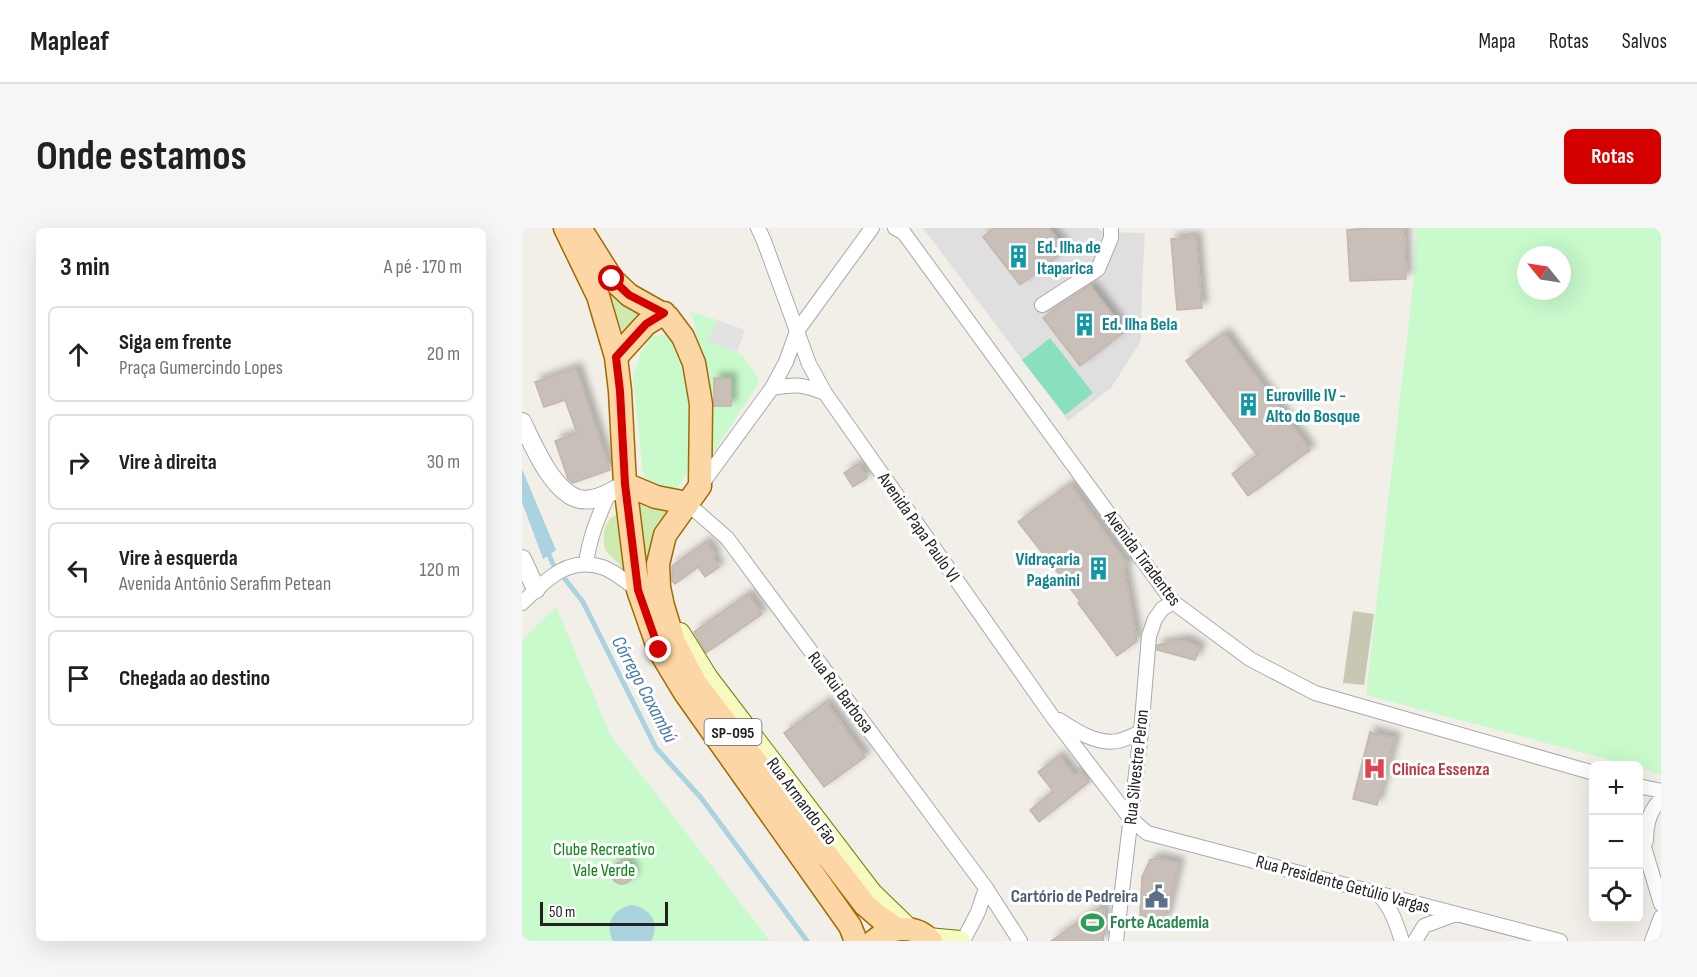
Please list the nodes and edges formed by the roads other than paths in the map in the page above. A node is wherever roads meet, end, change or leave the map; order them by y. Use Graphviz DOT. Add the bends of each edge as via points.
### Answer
graph roads {
  1 [pos="758,228"];
  2 [pos="872,228"];
  3 [pos="1111,228"];
  4 [pos="575,229"];
  5 [pos="900,230"];
  6 [pos="1042,305"];
  7 [pos="664,313"];
  8 [pos="797,331"];
  9 [pos="616,357"];
  10 [pos="772,388"];
  11 [pos="825,393"];
  12 [pos="522,422"];
  13 [pos="617,490"];
  14 [pos="693,495"];
  15 [pos="522,559"];
  16 [pos="586,564"];
  17 [pos="541,584"];
  18 [pos="638,590"];
  19 [pos="1173,602"];
  20 [pos="522,603"];
  21 [pos="1052,716"];
  22 [pos="1141,732"];
  23 [pos="1589,772"];
  24 [pos="1643,787"];
  25 [pos="1661,791"];
  26 [pos="1661,800"];
  27 [pos="1130,818"];
  28 [pos="1643,845"];
  29 [pos="1645,852"];
  30 [pos="986,888"];
  31 [pos="1377,893"];
  32 [pos="1661,904"];
  33 [pos="1456,914"];
  34 [pos="1661,917"];
  35 [pos="916,934"];
  36 [pos="856,941"];
  37 [pos="874,941"];
  38 [pos="961,941"];
  39 [pos="1020,941"];
  40 [pos="1116,941"];
  41 [pos="1402,941"];
  42 [pos="1415,941"];
  43 [pos="1560,941"];
  44 [pos="1652,941"];
  1 -- 8 [label="street, Avenida Papa Paulo VI"];
  2 -- 8 [label="street"];
  3 -- 6 [label="street" via="1111,238 1098,269"];
  4 -- 7 [label="main road, SP-095" via="612,279 629,295"];
  4 -- 9 [label="main road, SP-095"];
  5 -- 19 [label="street, Avenida Tiradentes"];
  7 -- 9 [label="main road" via="646,324"];
  7 -- 14 [label="main road, SP-095" via="683,337 694,363 700,404"];
  8 -- 10 [label="street"];
  8 -- 11 [label="street, Avenida Papa Paulo VI"];
  9 -- 13 [label="main road, SP-095" via="620,391"];
  10 -- 11 [label="street" via="800,385"];
  10 -- 14 [label="street"];
  11 -- 21 [label="street, Avenida Papa Paulo VI"];
  12 -- 13 [label="street" via="538,456 560,486 577,498 589,499"];
  13 -- 14 [label="main road" via="656,497"];
  13 -- 16 [label="street" via="595,525"];
  13 -- 18 [label="main road, SP-095"];
  14 -- 30 [label="street, Rua Rui Barbosa"];
  14 -- 35 [label="main road, SP-095" via="665,535 658,564 659,587 674,642 696,684 865,905 879,917"];
  15 -- 17 [label="street"];
  16 -- 17 [label="street" via="567,567"];
  16 -- 18 [label="street" via="603,567"];
  17 -- 20 [label="street"];
  18 -- 36 [label="main road, SP-095" via="659,650 685,693 850,926"];
  19 -- 22 [label="street, Rua Silvestre Peron" via="1162,609 1149,636"];
  19 -- 23 [label="street, Avenida Tiradentes" via="1250,659 1315,693"];
  21 -- 22 [label="street, Avenida Papa Paulo VI" via="1099,741 1119,741"];
  21 -- 27 [label="street, Avenida Papa Paulo VI"];
  22 -- 27 [label="street, Rua Silvestre Peron"];
  24 -- 25 [label="street"];
  26 -- 29 [label="street" via="1646,826"];
  27 -- 31 [label="street, Rua Presidente Getúlio Vargas" via="1147,833"];
  27 -- 40 [label="street, Rua Silvestre Peron"];
  28 -- 29 [label="street"];
  29 -- 32 [label="street"];
  30 -- 38 [label="street" via="978,912"];
  30 -- 39 [label="street, Rua Rui Barbosa"];
  31 -- 33 [label="street, Rua Presidente Getúlio Vargas"];
  31 -- 41 [label="street" via="1390,909"];
  33 -- 42 [label="street" via="1424,926"];
  33 -- 43 [label="street, Rua Presidente Getúlio Vargas"];
  34 -- 44 [label="street"];
  35 -- 37 [label="main road" via="886,932"];
  35 -- 38 [label="main road"];
}
